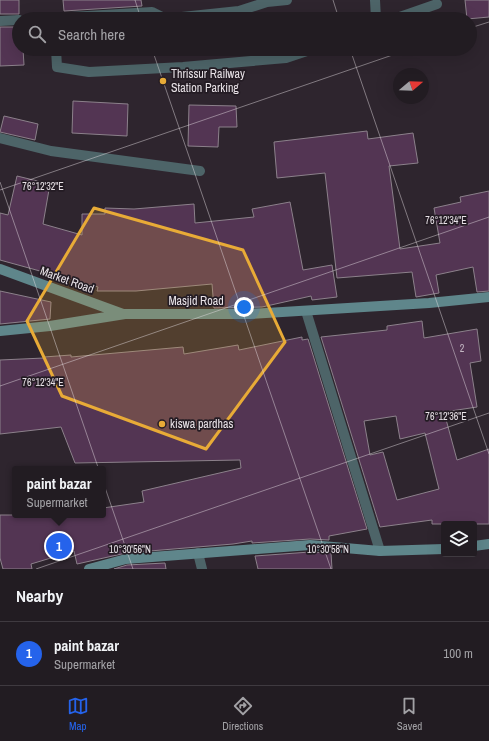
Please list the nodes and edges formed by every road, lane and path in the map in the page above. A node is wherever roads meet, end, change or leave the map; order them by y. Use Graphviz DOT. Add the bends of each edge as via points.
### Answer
graph roads {
  1 [pos="287,0"];
  2 [pos="374,0"];
  3 [pos="437,4"];
  4 [pos="239,12"];
  5 [pos="375,12"];
  6 [pos="414,12"];
  7 [pos="12,20"];
  8 [pos="0,21"];
  9 [pos="56,56"];
  10 [pos="292,56"];
  11 [pos="0,138"];
  12 [pos="200,171"];
  13 [pos="0,269"];
  14 [pos="489,297"];
  15 [pos="306,311"];
  16 [pos="125,314"];
  17 [pos="0,330"];
  18 [pos="489,544"];
  19 [pos="477,546"];
  20 [pos="441,549"];
  21 [pos="380,551"];
  22 [pos="198,554"];
  23 [pos="89,569"];
  24 [pos="202,569"];
  1 -- 4 [label="street" via="267,2"];
  2 -- 5 [label="street"];
  3 -- 6 [label="street"];
  7 -- 8 [label="street"];
  9 -- 10 [label="street" via="57,67 90,72 183,67"];
  11 -- 12 [label="street" via="51,151"];
  13 -- 16 [label="street, Market Road"];
  14 -- 15 [label="street, Masjid Road"];
  15 -- 16 [label="street, Masjid Road" via="250,314"];
  15 -- 21 [label="street"];
  16 -- 17 [label="street, Masjid Road" via="50,326"];
  18 -- 19 [label="street"];
  20 -- 21 [label="street"];
  21 -- 22 [label="street" via="310,545"];
  22 -- 23 [label="street" via="126,559"];
  22 -- 24 [label="street"];
}
